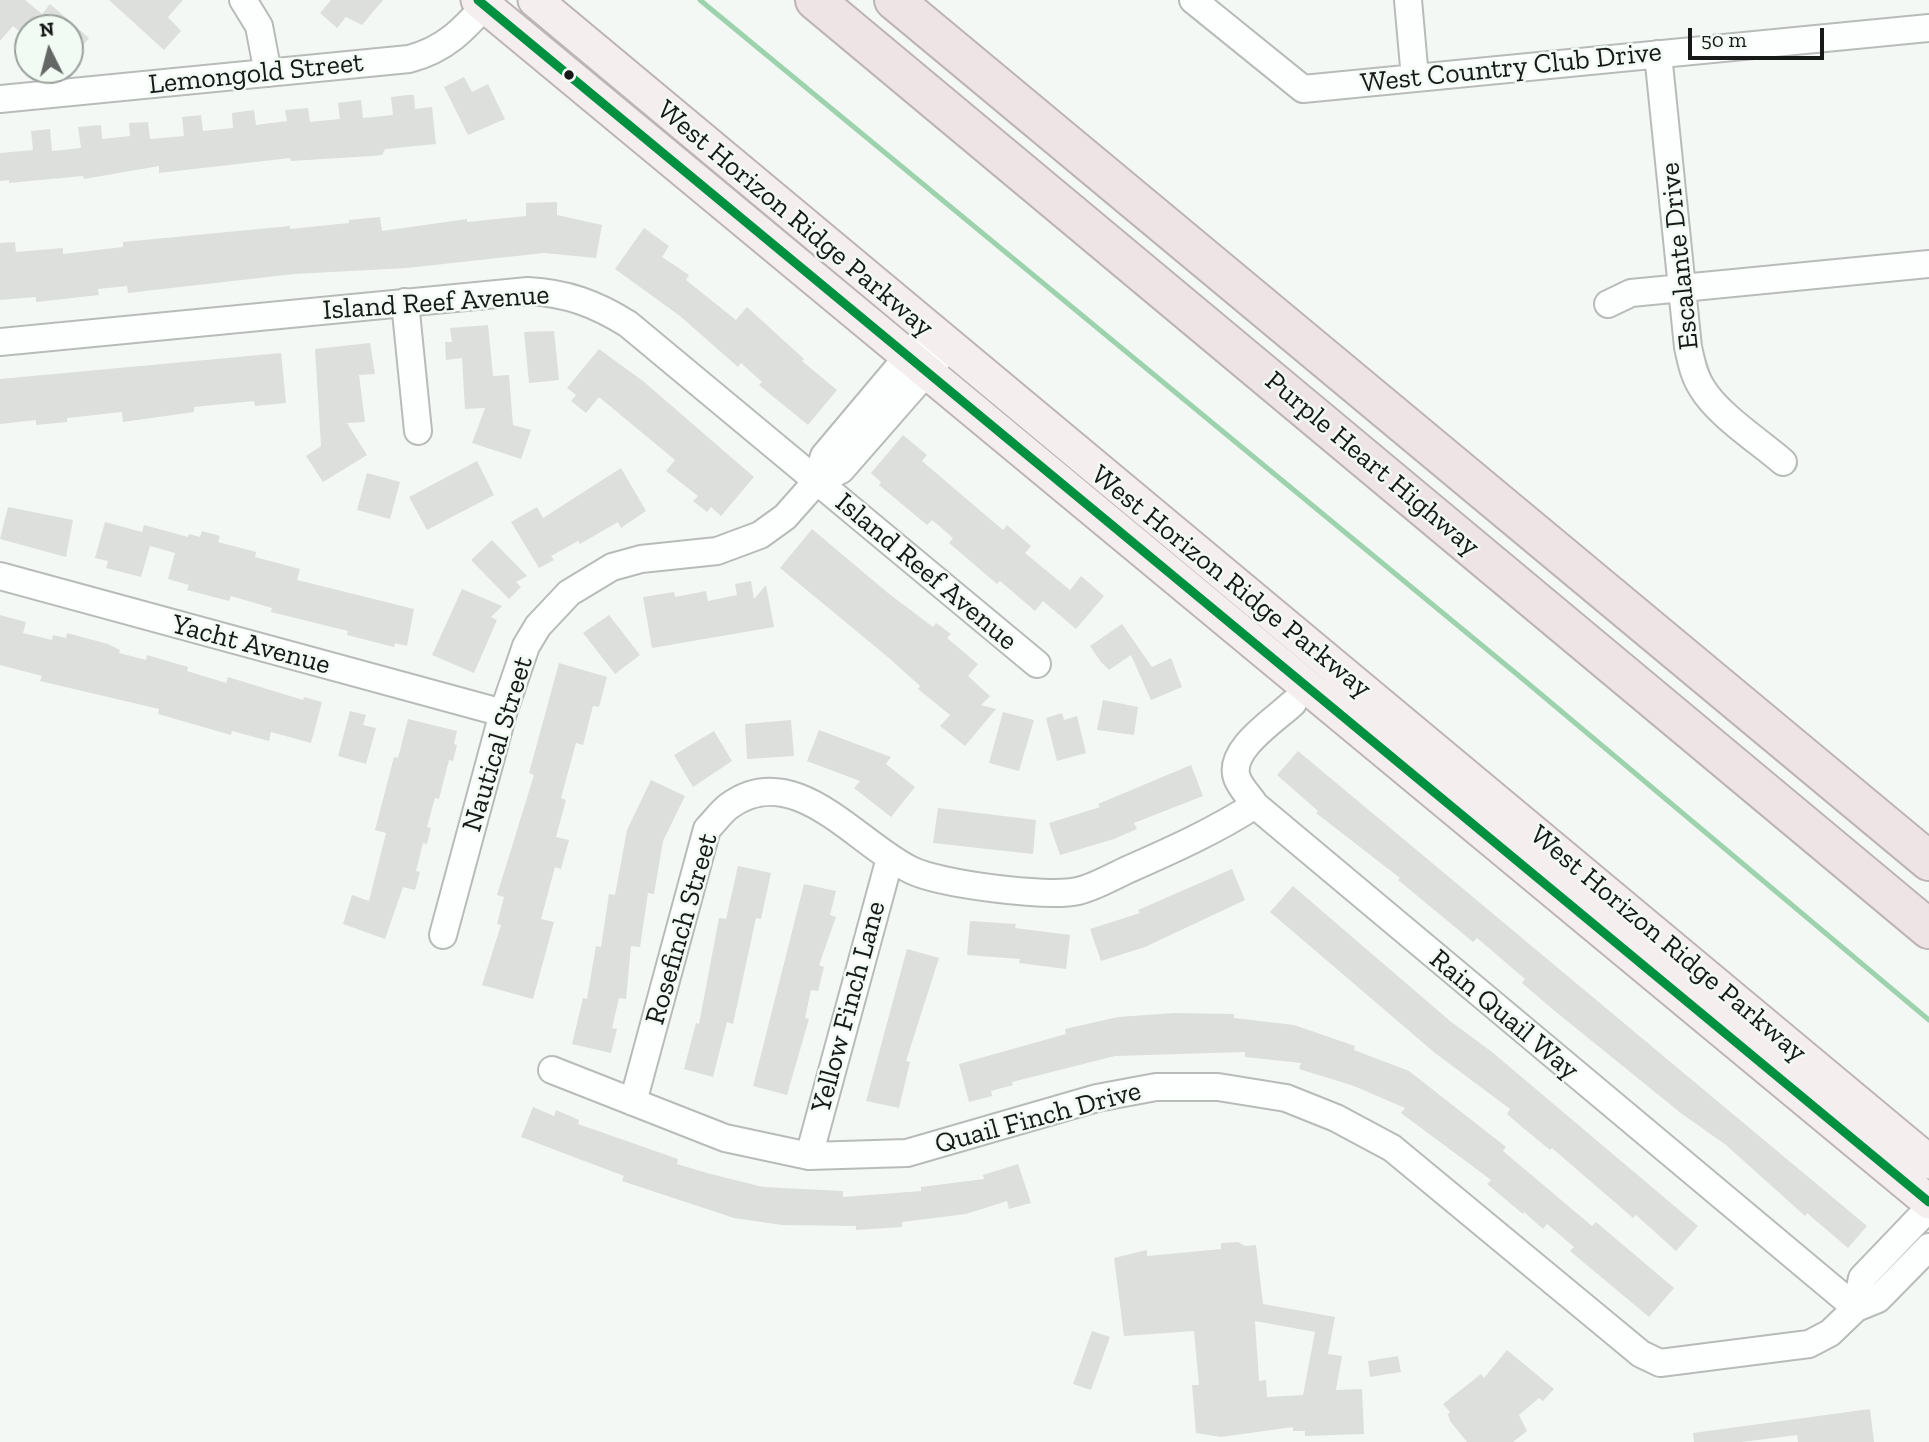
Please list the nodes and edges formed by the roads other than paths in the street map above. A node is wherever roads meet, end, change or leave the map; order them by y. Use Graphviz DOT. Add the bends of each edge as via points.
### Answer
graph roads {
  1 [pos="243,0"];
  2 [pos="535,0"];
  3 [pos="815,0"];
  4 [pos="894,0"];
  5 [pos="1193,0"];
  6 [pos="1408,0"];
  7 [pos="484,2"];
  8 [pos="1929,28"];
  9 [pos="1658,54"];
  10 [pos="268,72"];
  11 [pos="1415,78"];
  12 [pos="0,99"];
  13 [pos="1929,264"];
  14 [pos="1682,289"];
  15 [pos="405,302"];
  16 [pos="1608,304"];
  17 [pos="0,342"];
  18 [pos="929,351"];
  19 [pos="418,431"];
  20 [pos="1783,462"];
  21 [pos="816,482"];
  22 [pos="0,576"];
  23 [pos="1277,618"];
  24 [pos="1037,664"];
  25 [pos="1299,693"];
  26 [pos="503,713"];
  27 [pos="1255,805"];
  28 [pos="890,858"];
  29 [pos="1929,862"];
  30 [pos="1929,929"];
  31 [pos="443,935"];
  32 [pos="552,1070"];
  33 [pos="633,1102"];
  34 [pos="809,1156"];
  35 [pos="1929,1162"];
  36 [pos="1929,1202"];
  37 [pos="1929,1208"];
  38 [pos="1929,1247"];
  39 [pos="1856,1308"];
  1 -- 10 [label="street" via="259,26"];
  2 -- 18 [label="main road, West Horizon Ridge Parkway"];
  3 -- 30 [label="highway, Purple Heart Highway"];
  4 -- 29 [label="highway, Purple Heart Highway"];
  5 -- 11 [label="street, West Country Club Drive" via="1303,89"];
  6 -- 11 [label="street"];
  7 -- 10 [label="street, Lemongold Street" via="461,34 430,53 409,59"];
  7 -- 18 [label="main road, West Horizon Ridge Parkway"];
  8 -- 9 [label="street, West Country Club Drive"];
  9 -- 11 [label="street, West Country Club Drive"];
  9 -- 14 [label="street, Escalante Drive"];
  10 -- 12 [label="street, Lemongold Street"];
  13 -- 14 [label="street"];
  14 -- 16 [label="street" via="1631,293"];
  14 -- 20 [label="street, Escalante Drive" via="1688,347 1702,390"];
  15 -- 17 [label="street, Island Reef Avenue"];
  15 -- 19 [label="street"];
  15 -- 21 [label="street, Island Reef Avenue" via="528,291 576,297 602,308 628,324"];
  18 -- 21 [label="street, Nautical Street" via="824,456"];
  18 -- 23 [label="main road, West Horizon Ridge Parkway"];
  18 -- 25 [label="main road, West Horizon Ridge Parkway"];
  21 -- 24 [label="street, Island Reef Avenue"];
  21 -- 26 [label="street, Nautical Street" via="785,517 760,535 717,551 640,559 612,567 569,593 526,646"];
  22 -- 26 [label="street, Yacht Avenue"];
  23 -- 25 [label="main road" via="1305,665"];
  23 -- 35 [label="main road, West Horizon Ridge Parkway"];
  25 -- 27 [label="street, Rain Quail Way" via="1240,750 1235,763 1237,778"];
  25 -- 36 [label="main road, West Horizon Ridge Parkway" via="1331,704"];
  26 -- 31 [label="street, Nautical Street"];
  27 -- 28 [label="street, Rosefinch Street" via="1218,829 1078,891 1044,892 934,880"];
  27 -- 39 [label="street, Rain Quail Way"];
  28 -- 33 [label="street, Rosefinch Street" via="812,802 782,791 729,805 707,829"];
  28 -- 34 [label="street, Yellow Finch Lane"];
  32 -- 33 [label="street, Quail Finch Drive"];
  33 -- 34 [label="street, Quail Finch Drive" via="724,1138"];
  34 -- 39 [label="street, Quail Finch Drive" via="907,1153 1097,1098 1156,1087 1218,1087 1286,1098 1392,1148 1641,1354 1660,1363 1809,1344 1830,1333"];
  37 -- 39 [label="street" via="1862,1278"];
  38 -- 39 [label="street, Quail Finch Drive" via="1878,1299"];
}
